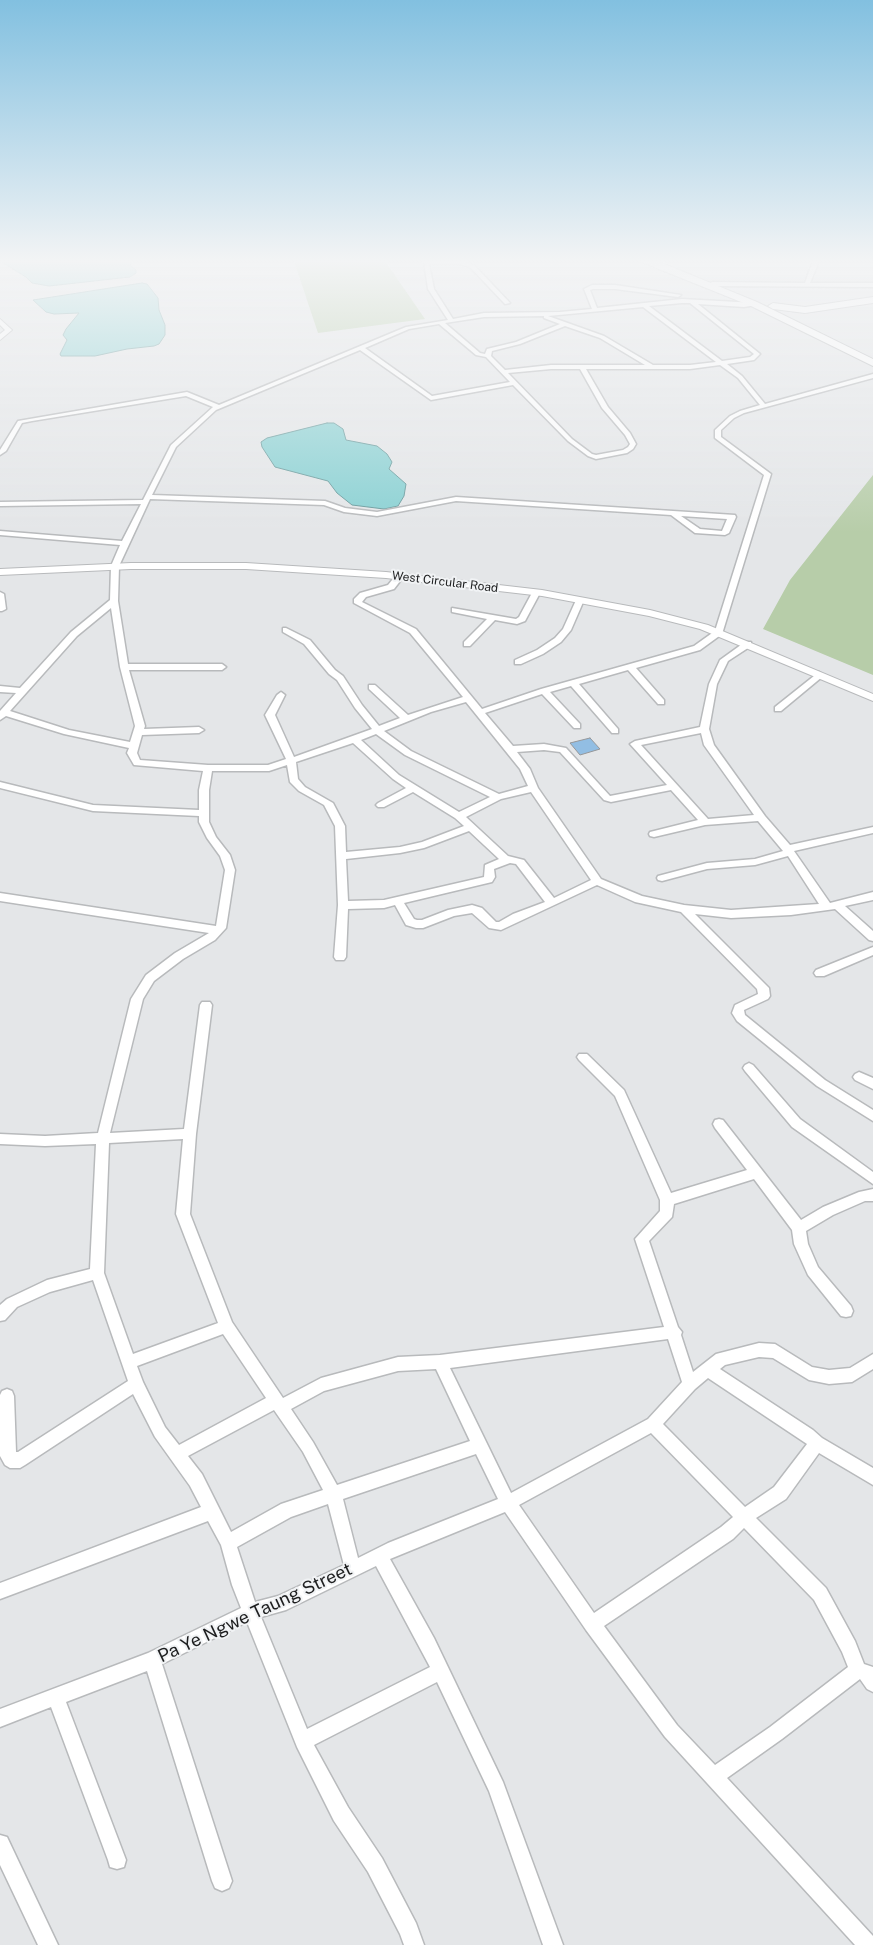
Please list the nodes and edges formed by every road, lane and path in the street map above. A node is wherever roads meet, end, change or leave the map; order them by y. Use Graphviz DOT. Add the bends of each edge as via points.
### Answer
graph roads {
  1 [pos="349,352"];
  2 [pos="367,352"];
  3 [pos="475,352"];
  4 [pos="489,352"];
  5 [pos="627,352"];
  6 [pos="708,352"];
  7 [pos="754,352"];
  8 [pos="851,352"];
  9 [pos="488,356"];
  10 [pos="722,362"];
  11 [pos="873,363"];
  12 [pos="582,367"];
  13 [pos="652,367"];
  14 [pos="503,372"];
  15 [pos="871,374"];
  16 [pos="514,383"];
  17 [pos="763,405"];
  18 [pos="219,407"];
  19 [pos="0,453"];
  20 [pos="146,499"];
  21 [pos="0,504"];
  22 [pos="674,514"];
  23 [pos="0,533"];
  24 [pos="124,543"];
  25 [pos="115,566"];
  26 [pos="0,572"];
  27 [pos="400,576"];
  28 [pos="536,592"];
  29 [pos="0,594"];
  30 [pos="580,600"];
  31 [pos="114,601"];
  32 [pos="2,608"];
  33 [pos="455,610"];
  34 [pos="493,617"];
  35 [pos="286,630"];
  36 [pos="719,632"];
  37 [pos="467,644"];
  38 [pos="748,644"];
  39 [pos="518,662"];
  40 [pos="124,667"];
  41 [pos="222,667"];
  42 [pos="630,667"];
  43 [pos="819,675"];
  44 [pos="573,683"];
  45 [pos="372,687"];
  46 [pos="0,689"];
  47 [pos="544,691"];
  48 [pos="20,692"];
  49 [pos="281,695"];
  50 [pos="469,698"];
  51 [pos="873,698"];
  52 [pos="660,702"];
  53 [pos="778,709"];
  54 [pos="480,712"];
  55 [pos="2,714"];
  56 [pos="406,718"];
  57 [pos="577,726"];
  58 [pos="704,729"];
  59 [pos="199,730"];
  60 [pos="378,731"];
  61 [pos="615,731"];
  62 [pos="138,732"];
  63 [pos="356,739"];
  64 [pos="134,746"];
  65 [pos="510,748"];
  66 [pos="291,761"];
  67 [pos="208,768"];
  68 [pos="0,785"];
  69 [pos="413,788"];
  70 [pos="533,788"];
  71 [pos="674,788"];
  72 [pos="498,797"];
  73 [pos="380,805"];
  74 [pos="203,813"];
  75 [pos="458,816"];
  76 [pos="761,818"];
  77 [pos="705,822"];
  78 [pos="470,827"];
  79 [pos="872,830"];
  80 [pos="654,834"];
  81 [pos="789,851"];
  82 [pos="342,856"];
  83 [pos="507,860"];
  84 [pos="662,878"];
  85 [pos="597,881"];
  86 [pos="873,896"];
  87 [pos="0,898"];
  88 [pos="398,901"];
  89 [pos="552,903"];
  90 [pos="342,905"];
  91 [pos="832,906"];
  92 [pos="684,909"];
  93 [pos="217,930"];
  94 [pos="873,937"];
  95 [pos="873,952"];
  96 [pos="340,957"];
  97 [pos="820,973"];
  98 [pos="206,1005"];
  99 [pos="583,1057"];
  100 [pos="749,1068"];
  101 [pos="859,1077"];
  102 [pos="873,1084"];
  103 [pos="873,1116"];
  104 [pos="719,1124"];
  105 [pos="190,1134"];
  106 [pos="104,1137"];
  107 [pos="0,1139"];
  108 [pos="756,1173"];
  109 [pos="873,1180"];
  110 [pos="873,1195"];
  111 [pos="667,1200"];
  112 [pos="799,1228"];
  113 [pos="97,1273"];
  114 [pos="846,1311"];
  115 [pos="0,1315"];
  116 [pos="226,1326"];
  117 [pos="674,1332"];
  118 [pos="873,1361"];
  119 [pos="129,1362"];
  120 [pos="440,1362"];
  121 [pos="708,1370"];
  122 [pos="136,1384"];
  123 [pos="690,1384"];
  124 [pos="7,1396"];
  125 [pos="279,1403"];
  126 [pos="653,1424"];
  127 [pos="817,1443"];
  128 [pos="480,1445"];
  129 [pos="177,1454"];
  130 [pos="873,1477"];
  131 [pos="333,1493"];
  132 [pos="508,1503"];
  133 [pos="212,1511"];
  134 [pos="744,1516"];
  135 [pos="228,1543"];
  136 [pos="379,1556"];
  137 [pos="353,1568"];
  138 [pos="0,1592"];
  139 [pos="252,1611"];
  140 [pos="592,1624"];
  141 [pos="152,1660"];
  142 [pos="858,1670"];
  143 [pos="441,1671"];
  144 [pos="873,1683"];
  145 [pos="55,1696"];
  146 [pos="0,1718"];
  147 [pos="303,1740"];
  148 [pos="713,1777"];
  149 [pos="0,1844"];
  150 [pos="117,1860"];
  151 [pos="222,1881"];
  152 [pos="48,1945"];
  153 [pos="414,1945"];
  154 [pos="553,1945"];
  155 [pos="868,1945"];
  1 -- 18 [label="street"];
  2 -- 16 [label="street" via="431,398"];
  3 -- 9 [label="street"];
  4 -- 9 [label="street"];
  5 -- 13 [label="street"];
  6 -- 10 [label="street"];
  7 -- 10 [label="street" via="757,354 752,359"];
  8 -- 11 [label="highway"];
  9 -- 14 [label="street"];
  10 -- 13 [label="street" via="690,367"];
  10 -- 17 [label="street" via="740,377"];
  12 -- 13 [label="street"];
  12 -- 14 [label="street"];
  12 -- 16 [label="street" via="605,408 633,444 624,452 596,457 590,455 570,440"];
  14 -- 16 [label="street"];
  15 -- 17 [label="street"];
  17 -- 36 [label="street" via="732,417 717,434 725,444 768,474"];
  18 -- 19 [label="street" via="187,394 32,419 20,422"];
  18 -- 20 [label="street" via="173,446"];
  20 -- 21 [label="street"];
  20 -- 22 [label="street" via="325,504 377,514 456,499"];
  20 -- 24 [label="street"];
  22 -- 22 [label="street" via="698,531 725,532 732,517"];
  23 -- 24 [label="street"];
  24 -- 25 [label="street"];
  25 -- 26 [label="street, West Circular Road"];
  25 -- 27 [label="street, West Circular Road" via="246,566"];
  25 -- 31 [label="street"];
  27 -- 28 [label="street, West Circular Road"];
  27 -- 50 [label="street" via="391,587 363,595 358,603 413,631"];
  28 -- 30 [label="street, West Circular Road"];
  28 -- 34 [label="street" via="522,619 517,622"];
  29 -- 32 [label="street"];
  30 -- 36 [label="street, West Circular Road" via="650,613"];
  30 -- 39 [label="street" via="567,630 558,640"];
  31 -- 40 [label="street"];
  31 -- 48 [label="street" via="74,634"];
  33 -- 34 [label="street"];
  34 -- 37 [label="street"];
  35 -- 60 [label="street" via="307,642 340,678"];
  36 -- 38 [label="street, West Circular Road"];
  36 -- 42 [label="street" via="696,648"];
  38 -- 43 [label="street, West Circular Road"];
  38 -- 58 [label="street" via="724,660 712,684"];
  40 -- 41 [label="street"];
  40 -- 62 [label="street" via="140,726"];
  42 -- 44 [label="street"];
  42 -- 52 [label="street"];
  43 -- 51 [label="street, West Circular Road"];
  43 -- 53 [label="street"];
  44 -- 47 [label="street"];
  44 -- 61 [label="street"];
  45 -- 56 [label="street"];
  46 -- 48 [label="street"];
  47 -- 54 [label="street"];
  47 -- 57 [label="street"];
  48 -- 55 [label="street"];
  49 -- 66 [label="street" via="270,715"];
  50 -- 54 [label="street"];
  50 -- 56 [label="street"];
  54 -- 65 [label="street"];
  55 -- 64 [label="street"];
  56 -- 60 [label="street"];
  58 -- 71 [label="street" via="635,744"];
  58 -- 76 [label="street" via="709,745"];
  59 -- 62 [label="street"];
  60 -- 63 [label="street"];
  60 -- 72 [label="street" via="415,757"];
  62 -- 64 [label="street"];
  63 -- 66 [label="street"];
  63 -- 69 [label="street" via="396,777"];
  64 -- 67 [label="street" via="132,753 137,763"];
  65 -- 70 [label="street" via="525,769"];
  65 -- 71 [label="street" via="544,746 563,750 611,799"];
  66 -- 67 [label="street" via="260,769"];
  66 -- 82 [label="street" via="291,774 297,785 324,800 333,811 340,826"];
  67 -- 74 [label="street"];
  68 -- 74 [label="street" via="93,808"];
  69 -- 73 [label="street"];
  69 -- 75 [label="street"];
  70 -- 72 [label="street"];
  70 -- 85 [label="street"];
  71 -- 77 [label="street"];
  72 -- 75 [label="street"];
  74 -- 93 [label="street" via="204,822 225,855 230,870 221,928"];
  75 -- 78 [label="street"];
  76 -- 77 [label="street"];
  76 -- 81 [label="street"];
  77 -- 80 [label="street"];
  78 -- 82 [label="street" via="424,845"];
  78 -- 83 [label="street"];
  79 -- 81 [label="street"];
  81 -- 84 [label="street" via="755,862 707,866"];
  81 -- 91 [label="street"];
  82 -- 90 [label="street"];
  83 -- 88 [label="street" via="489,867 488,880"];
  83 -- 89 [label="street" via="520,862"];
  85 -- 89 [label="street"];
  85 -- 92 [label="street" via="639,900"];
  86 -- 91 [label="street"];
  87 -- 93 [label="street"];
  88 -- 89 [label="street" via="410,922 416,924 472,909 496,926"];
  88 -- 90 [label="street"];
  90 -- 96 [label="street"];
  91 -- 92 [label="street" via="791,912 731,914"];
  91 -- 94 [label="street"];
  92 -- 103 [label="street" via="763,988 764,996 739,1008 741,1018 821,1083"];
  93 -- 106 [label="street" via="150,978 137,999"];
  95 -- 97 [label="street"];
  98 -- 105 [label="street"];
  99 -- 111 [label="street" via="620,1093"];
  100 -- 109 [label="street" via="796,1123"];
  101 -- 102 [label="street"];
  104 -- 108 [label="street"];
  105 -- 106 [label="street"];
  105 -- 116 [label="street" via="183,1214"];
  106 -- 107 [label="street" via="45,1141"];
  106 -- 113 [label="street"];
  108 -- 111 [label="street"];
  108 -- 112 [label="street"];
  110 -- 112 [label="street" via="828,1211"];
  111 -- 117 [label="street" via="667,1213 642,1239"];
  112 -- 114 [label="street" via="813,1271"];
  113 -- 115 [label="street" via="47,1286 12,1303"];
  113 -- 119 [label="street"];
  116 -- 119 [label="street"];
  116 -- 125 [label="street"];
  117 -- 120 [label="street"];
  117 -- 123 [label="street"];
  118 -- 121 [label="street, Pa Ye Ngwe Taung Street" via="852,1375 829,1377 809,1373 775,1351 759,1350 721,1360"];
  119 -- 122 [label="street"];
  120 -- 125 [label="street" via="398,1364 321,1385"];
  120 -- 128 [label="street"];
  121 -- 123 [label="street, Pa Ye Ngwe Taung Street"];
  121 -- 127 [label="street"];
  122 -- 124 [label="street" via="20,1460 10,1460 8,1456"];
  122 -- 129 [label="street" via="160,1432"];
  123 -- 126 [label="street, Pa Ye Ngwe Taung Street"];
  125 -- 129 [label="street"];
  125 -- 131 [label="street"];
  126 -- 132 [label="street, Pa Ye Ngwe Taung Street"];
  126 -- 134 [label="street"];
  127 -- 130 [label="street"];
  127 -- 134 [label="street" via="780,1493"];
  128 -- 131 [label="street"];
  128 -- 132 [label="street"];
  129 -- 133 [label="street" via="196,1480"];
  131 -- 135 [label="street" via="287,1510"];
  131 -- 137 [label="street"];
  132 -- 136 [label="street, Pa Ye Ngwe Taung Street"];
  132 -- 140 [label="street"];
  133 -- 135 [label="street"];
  133 -- 138 [label="street"];
  134 -- 140 [label="street" via="727,1533"];
  134 -- 142 [label="street" via="820,1594"];
  135 -- 139 [label="street" via="240,1585"];
  136 -- 137 [label="street, Pa Ye Ngwe Taung Street"];
  136 -- 143 [label="street"];
  137 -- 139 [label="street, Pa Ye Ngwe Taung Street" via="280,1604"];
  139 -- 141 [label="street, Pa Ye Ngwe Taung Street"];
  139 -- 147 [label="street"];
  140 -- 148 [label="street" via="671,1731"];
  141 -- 145 [label="street, Pa Ye Ngwe Taung Street"];
  141 -- 151 [label="street"];
  142 -- 144 [label="street" via="868,1674"];
  142 -- 148 [label="street"];
  143 -- 147 [label="street"];
  143 -- 154 [label="street" via="497,1788"];
  145 -- 146 [label="street, Pa Ye Ngwe Taung Street"];
  145 -- 150 [label="street"];
  147 -- 153 [label="street" via="342,1814 375,1865"];
  148 -- 155 [label="street"];
  149 -- 152 [label="street"];
}
